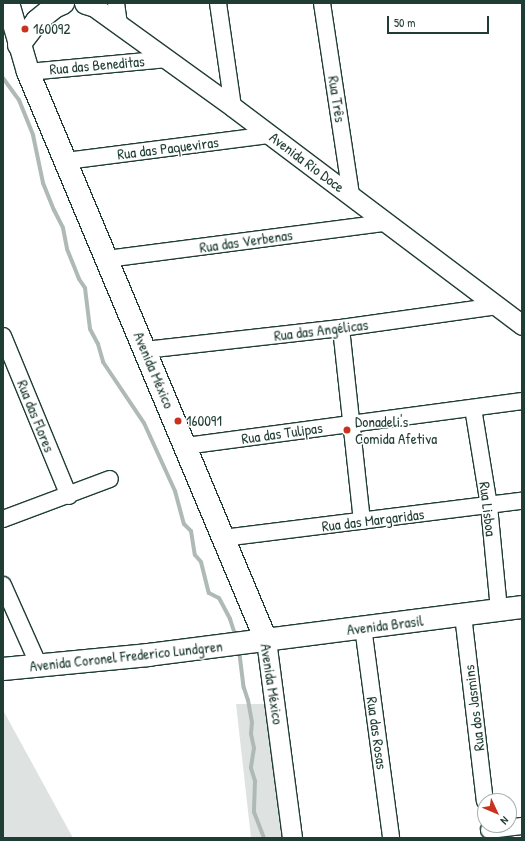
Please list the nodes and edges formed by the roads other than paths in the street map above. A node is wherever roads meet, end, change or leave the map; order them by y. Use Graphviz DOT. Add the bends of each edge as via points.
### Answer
graph roads {
  1 [pos="8,3"];
  2 [pos="63,3"];
  3 [pos="116,3"];
  4 [pos="218,3"];
  5 [pos="322,3"];
  6 [pos="89,4"];
  7 [pos="119,24"];
  8 [pos="19,45"];
  9 [pos="166,59"];
  10 [pos="28,72"];
  11 [pos="233,107"];
  12 [pos="270,135"];
  13 [pos="66,161"];
  14 [pos="351,195"];
  15 [pos="385,222"];
  16 [pos="108,259"];
  17 [pos="496,306"];
  18 [pos="522,325"];
  19 [pos="340,328"];
  20 [pos="3,336"];
  21 [pos="145,350"];
  22 [pos="522,401"];
  23 [pos="473,408"];
  24 [pos="352,424"];
  25 [pos="185,446"];
  26 [pos="110,479"];
  27 [pos="68,496"];
  28 [pos="522,501"];
  29 [pos="489,506"];
  30 [pos="3,519"];
  31 [pos="362,521"];
  32 [pos="223,538"];
  33 [pos="3,585"];
  34 [pos="522,607"];
  35 [pos="499,610"];
  36 [pos="463,614"];
  37 [pos="363,627"];
  38 [pos="257,641"];
  39 [pos="39,666"];
  40 [pos="3,669"];
  41 [pos="484,793"];
  42 [pos="292,838"];
  43 [pos="391,838"];
  1 -- 8 [label="main road, Avenida México"];
  2 -- 8 [label="main road" via="37,21"];
  3 -- 7 [label="street"];
  4 -- 11 [label="street"];
  5 -- 14 [label="street, Rua Três"];
  6 -- 7 [label="street, Avenida Rio Doce"];
  7 -- 9 [label="street, Avenida Rio Doce"];
  8 -- 10 [label="main road, Avenida México"];
  9 -- 10 [label="street, Rua das Beneditas"];
  9 -- 11 [label="street, Avenida Rio Doce"];
  10 -- 13 [label="main road, Avenida México"];
  11 -- 12 [label="street, Avenida Rio Doce"];
  12 -- 13 [label="street, Rua das Paqueviras"];
  12 -- 14 [label="street, Avenida Rio Doce"];
  13 -- 16 [label="main road, Avenida México"];
  14 -- 15 [label="street, Avenida Rio Doce"];
  15 -- 16 [label="street, Rua das Verbenas"];
  15 -- 17 [label="street, Avenida Rio Doce"];
  16 -- 21 [label="main road, Avenida México"];
  17 -- 18 [label="street, Avenida Rio Doce"];
  17 -- 19 [label="street, Rua das Angélicas"];
  19 -- 21 [label="street, Rua das Angélicas"];
  19 -- 24 [label="street"];
  20 -- 27 [label="street, Rua das Flores"];
  21 -- 25 [label="main road, Avenida México"];
  22 -- 23 [label="street, Rua das Tulipas"];
  23 -- 24 [label="street, Rua das Tulipas"];
  23 -- 29 [label="street, Rua Lisboa"];
  24 -- 25 [label="street, Rua das Tulipas"];
  24 -- 31 [label="street"];
  25 -- 32 [label="main road, Avenida México"];
  26 -- 27 [label="street"];
  27 -- 30 [label="street"];
  28 -- 29 [label="street, Rua das Margaridas"];
  29 -- 31 [label="street, Rua das Margaridas"];
  29 -- 35 [label="street, Rua Lisboa"];
  31 -- 32 [label="street, Rua das Margaridas"];
  32 -- 38 [label="main road, Avenida México"];
  33 -- 39 [label="street"];
  34 -- 35 [label="main road, Avenida Brasil"];
  35 -- 36 [label="main road, Avenida Brasil"];
  36 -- 37 [label="main road, Avenida Brasil"];
  36 -- 41 [label="street, Rua dos Jasmins"];
  37 -- 38 [label="main road, Avenida Brasil"];
  37 -- 43 [label="street, Rua das Rosas"];
  38 -- 39 [label="main road, Avenida Coronel Frederico Lundgren"];
  38 -- 42 [label="street, Avenida México"];
  39 -- 40 [label="main road, Avenida Coronel Frederico Lundgren"];
}
